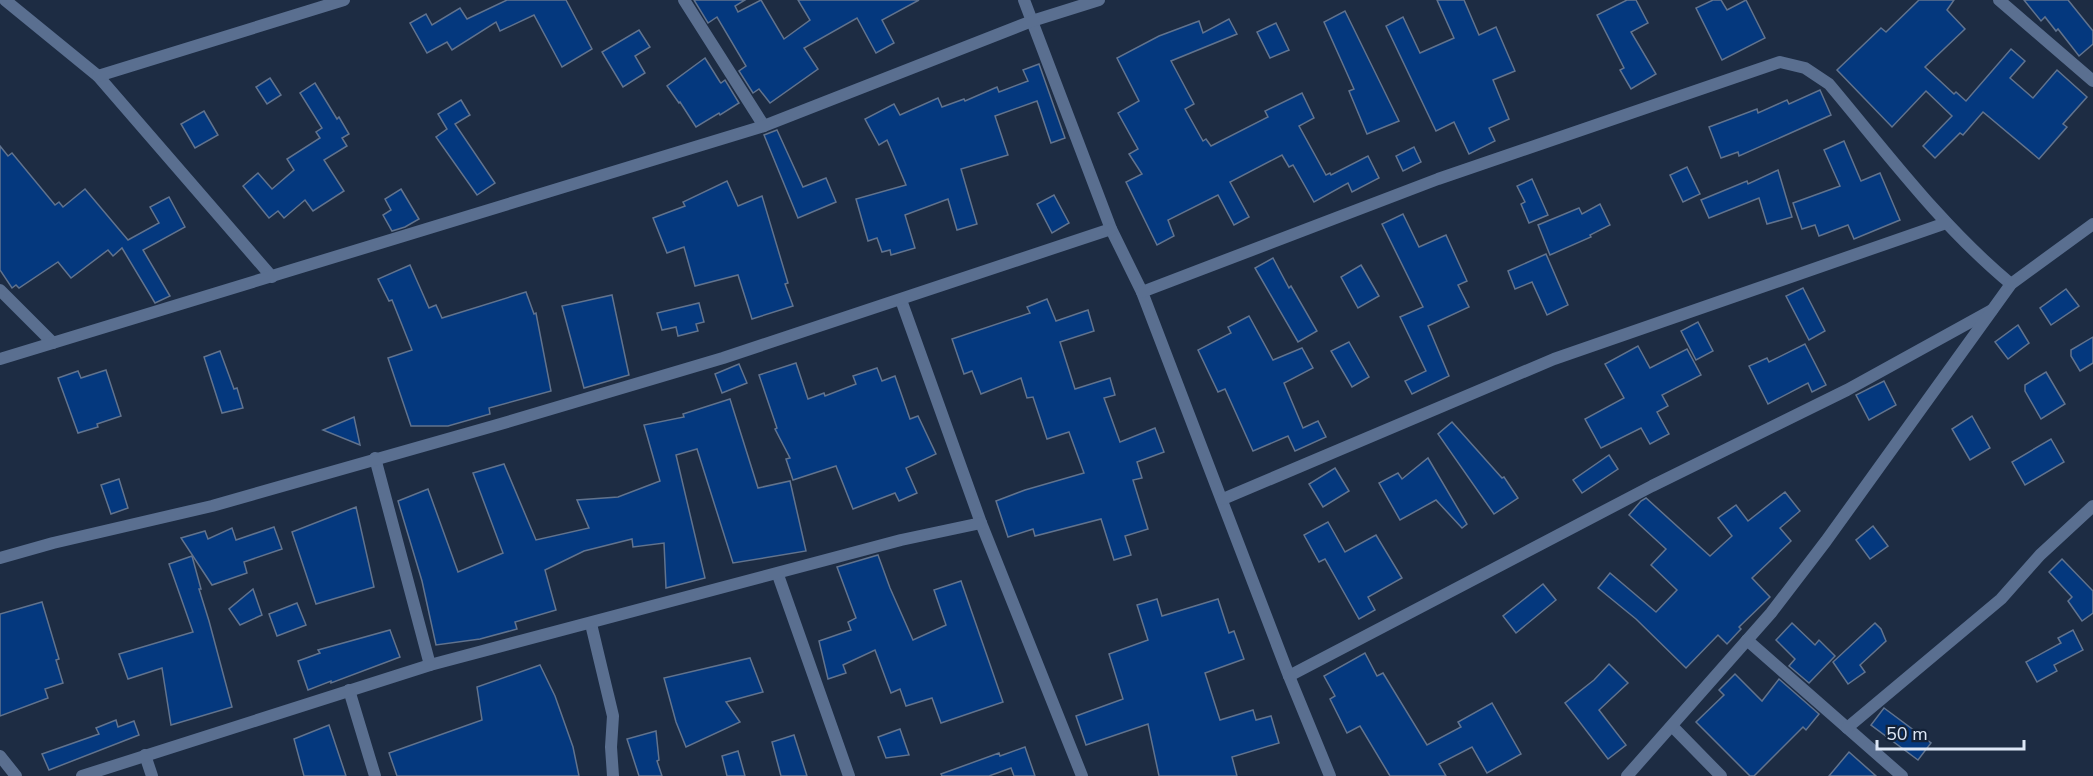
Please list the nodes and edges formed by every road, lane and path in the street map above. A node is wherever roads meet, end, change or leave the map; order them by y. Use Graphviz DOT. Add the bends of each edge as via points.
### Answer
graph roads {
  1 [pos="5,0"];
  2 [pos="344,0"];
  3 [pos="684,0"];
  4 [pos="1024,0"];
  5 [pos="1099,0"];
  6 [pos="1999,0"];
  7 [pos="1032,21"];
  8 [pos="98,76"];
  9 [pos="2093,81"];
  10 [pos="764,126"];
  11 [pos="1946,223"];
  12 [pos="2093,224"];
  13 [pos="1111,229"];
  14 [pos="272,277"];
  15 [pos="2011,284"];
  16 [pos="0,290"];
  17 [pos="1142,292"];
  18 [pos="901,300"];
  19 [pos="1992,310"];
  20 [pos="53,343"];
  21 [pos="0,359"];
  22 [pos="375,458"];
  23 [pos="1223,499"];
  24 [pos="2093,506"];
  25 [pos="981,523"];
  26 [pos="0,558"];
  27 [pos="778,574"];
  28 [pos="591,624"];
  29 [pos="1747,640"];
  30 [pos="430,665"];
  31 [pos="1289,676"];
  32 [pos="349,690"];
  33 [pos="1672,726"];
  34 [pos="1847,728"];
  35 [pos="145,755"];
  36 [pos="0,756"];
  37 [pos="16,776"];
  38 [pos="82,776"];
  39 [pos="152,776"];
  40 [pos="375,776"];
  41 [pos="613,776"];
  42 [pos="849,776"];
  43 [pos="1082,776"];
  44 [pos="1330,776"];
  45 [pos="1627,776"];
  46 [pos="1721,776"];
  47 [pos="1902,776"];
  1 -- 8 [label="street"];
  2 -- 8 [label="street"];
  3 -- 10 [label="street"];
  4 -- 7 [label="street"];
  5 -- 7 [label="street"];
  6 -- 9 [label="street"];
  7 -- 10 [label="street"];
  7 -- 13 [label="street"];
  8 -- 14 [label="street"];
  10 -- 14 [label="street"];
  11 -- 15 [label="street"];
  11 -- 17 [label="street" via="1829,84 1805,68 1780,62 1438,180"];
  11 -- 23 [label="street" via="1554,359"];
  12 -- 15 [label="street"];
  13 -- 17 [label="street"];
  13 -- 18 [label="street"];
  14 -- 20 [label="street"];
  15 -- 19 [label="street"];
  16 -- 20 [label="street"];
  17 -- 23 [label="street"];
  18 -- 22 [label="street" via="723,358"];
  18 -- 25 [label="street"];
  19 -- 29 [label="street" via="1826,541"];
  19 -- 31 [label="street" via="1847,390 1652,486"];
  20 -- 21 [label="street"];
  22 -- 26 [label="street" via="212,506"];
  22 -- 30 [label="street"];
  23 -- 31 [label="street"];
  24 -- 34 [label="street" via="2040,555 2001,600"];
  25 -- 27 [label="street" via="901,540"];
  25 -- 43 [label="street"];
  27 -- 28 [label="street"];
  27 -- 42 [label="street"];
  28 -- 30 [label="street"];
  28 -- 41 [label="street" via="613,716"];
  29 -- 33 [label="street"];
  29 -- 34 [label="street"];
  30 -- 32 [label="street"];
  31 -- 44 [label="street"];
  32 -- 35 [label="street"];
  32 -- 40 [label="street"];
  33 -- 45 [label="street"];
  33 -- 46 [label="street"];
  34 -- 47 [label="street"];
  35 -- 38 [label="street"];
  35 -- 39 [label="street"];
  36 -- 37 [label="street"];
}
